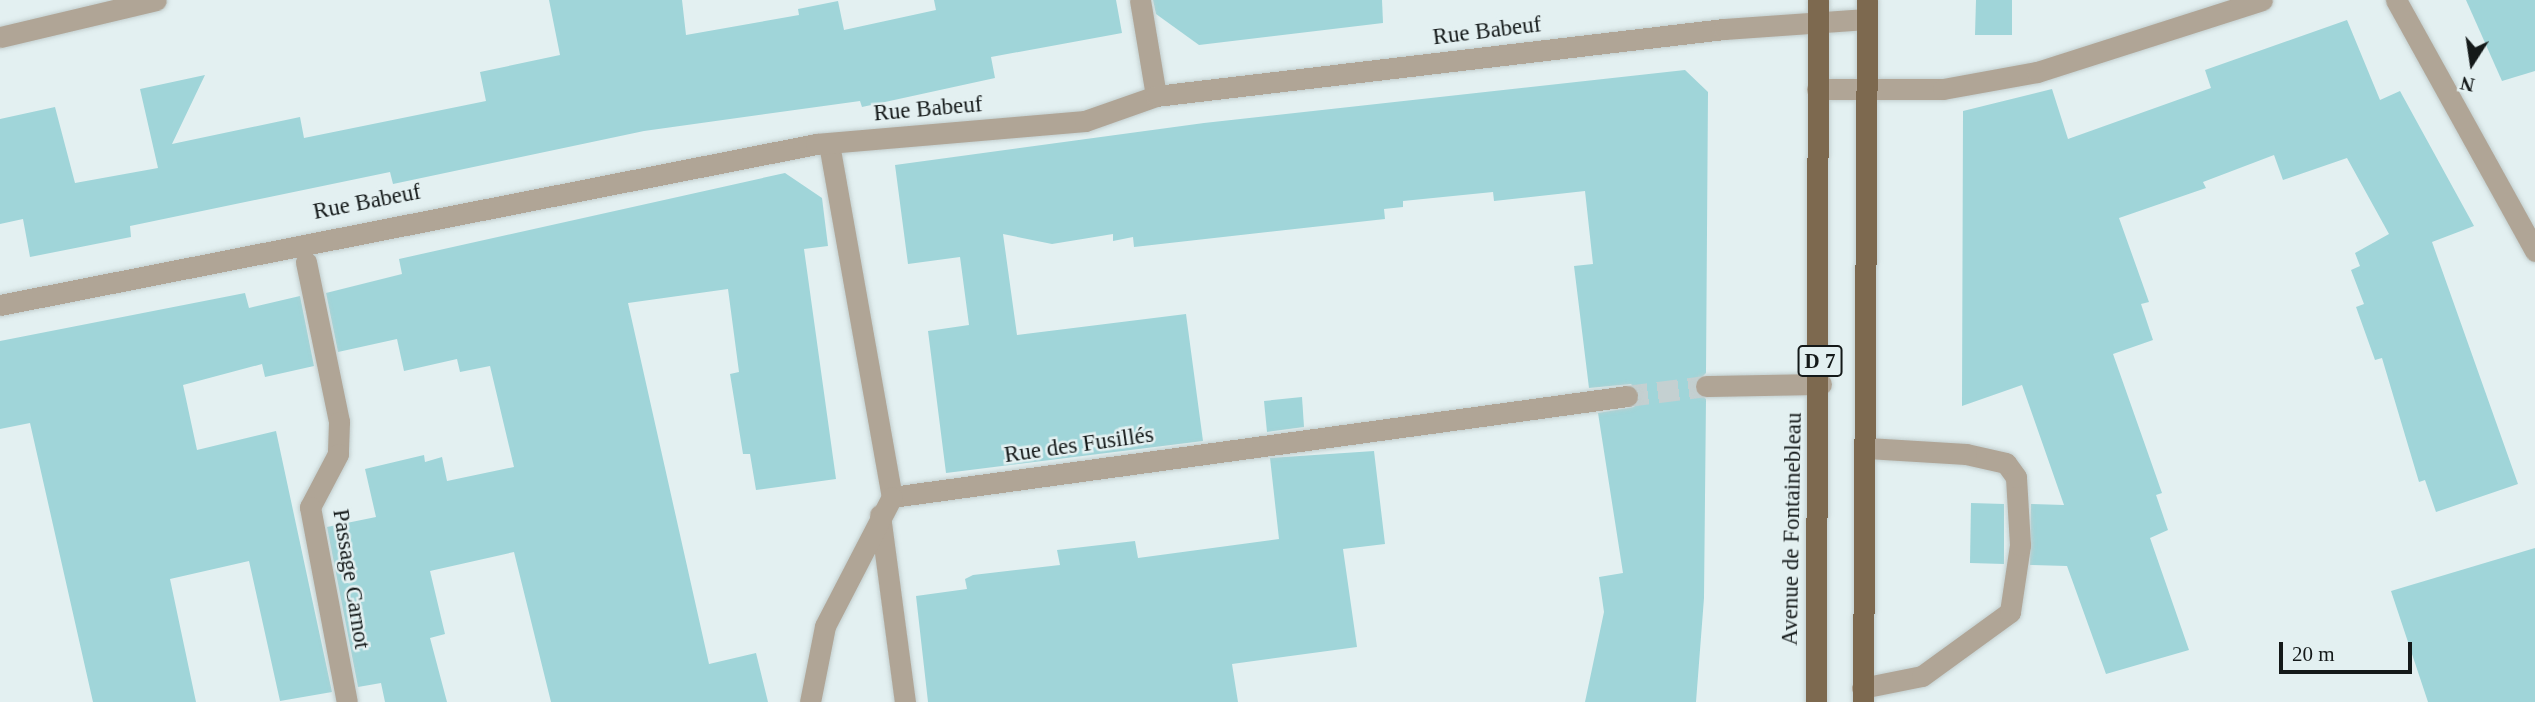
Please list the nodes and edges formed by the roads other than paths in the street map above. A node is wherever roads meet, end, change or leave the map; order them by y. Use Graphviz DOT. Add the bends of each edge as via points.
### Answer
graph roads {
  1 [pos="156,0"];
  2 [pos="1140,0"];
  3 [pos="2262,0"];
  4 [pos="2396,0"];
  5 [pos="1818,10"];
  6 [pos="1867,10"];
  7 [pos="0,37"];
  8 [pos="1817,89"];
  9 [pos="1866,94"];
  10 [pos="1156,96"];
  11 [pos="829,144"];
  12 [pos="2535,251"];
  13 [pos="306,262"];
  14 [pos="0,305"];
  15 [pos="1821,384"];
  16 [pos="1706,386"];
  17 [pos="1627,396"];
  18 [pos="1867,449"];
  19 [pos="892,496"];
  20 [pos="880,515"];
  21 [pos="1862,695"];
  22 [pos="346,702"];
  23 [pos="810,702"];
  24 [pos="905,702"];
  25 [pos="1816,702"];
  1 -- 7 [label="street"];
  2 -- 10 [label="street"];
  3 -- 9 [label="street" via="2037,72 1943,89"];
  4 -- 12 [label="street"];
  5 -- 6 [label="street, Rue Babeuf"];
  5 -- 8 [label="main road, Avenue de Fontainebleau / D 7"];
  5 -- 10 [label="street, Rue Babeuf"];
  6 -- 9 [label="main road, D 7"];
  8 -- 9 [label="street"];
  8 -- 15 [label="main road, Avenue de Fontainebleau / D 7"];
  9 -- 18 [label="main road, D 7"];
  10 -- 11 [label="street, Rue Babeuf" via="1086,121"];
  11 -- 14 [label="street, Rue Babeuf" via="316,239"];
  11 -- 19 [label="street"];
  13 -- 22 [label="street, Passage Carnot" via="339,422 338,454 310,507"];
  15 -- 16 [label="street"];
  15 -- 25 [label="main road, Avenue de Fontainebleau / D 7"];
  17 -- 19 [label="street, Rue des Fusillés"];
  18 -- 21 [label="main road, D 7"];
  18 -- 21 [label="street" via="1966,454 2006,463 2016,477 2021,545 2010,612 1922,676"];
  19 -- 20 [label="street"];
  20 -- 23 [label="street" via="825,626"];
  20 -- 24 [label="street"];
}
